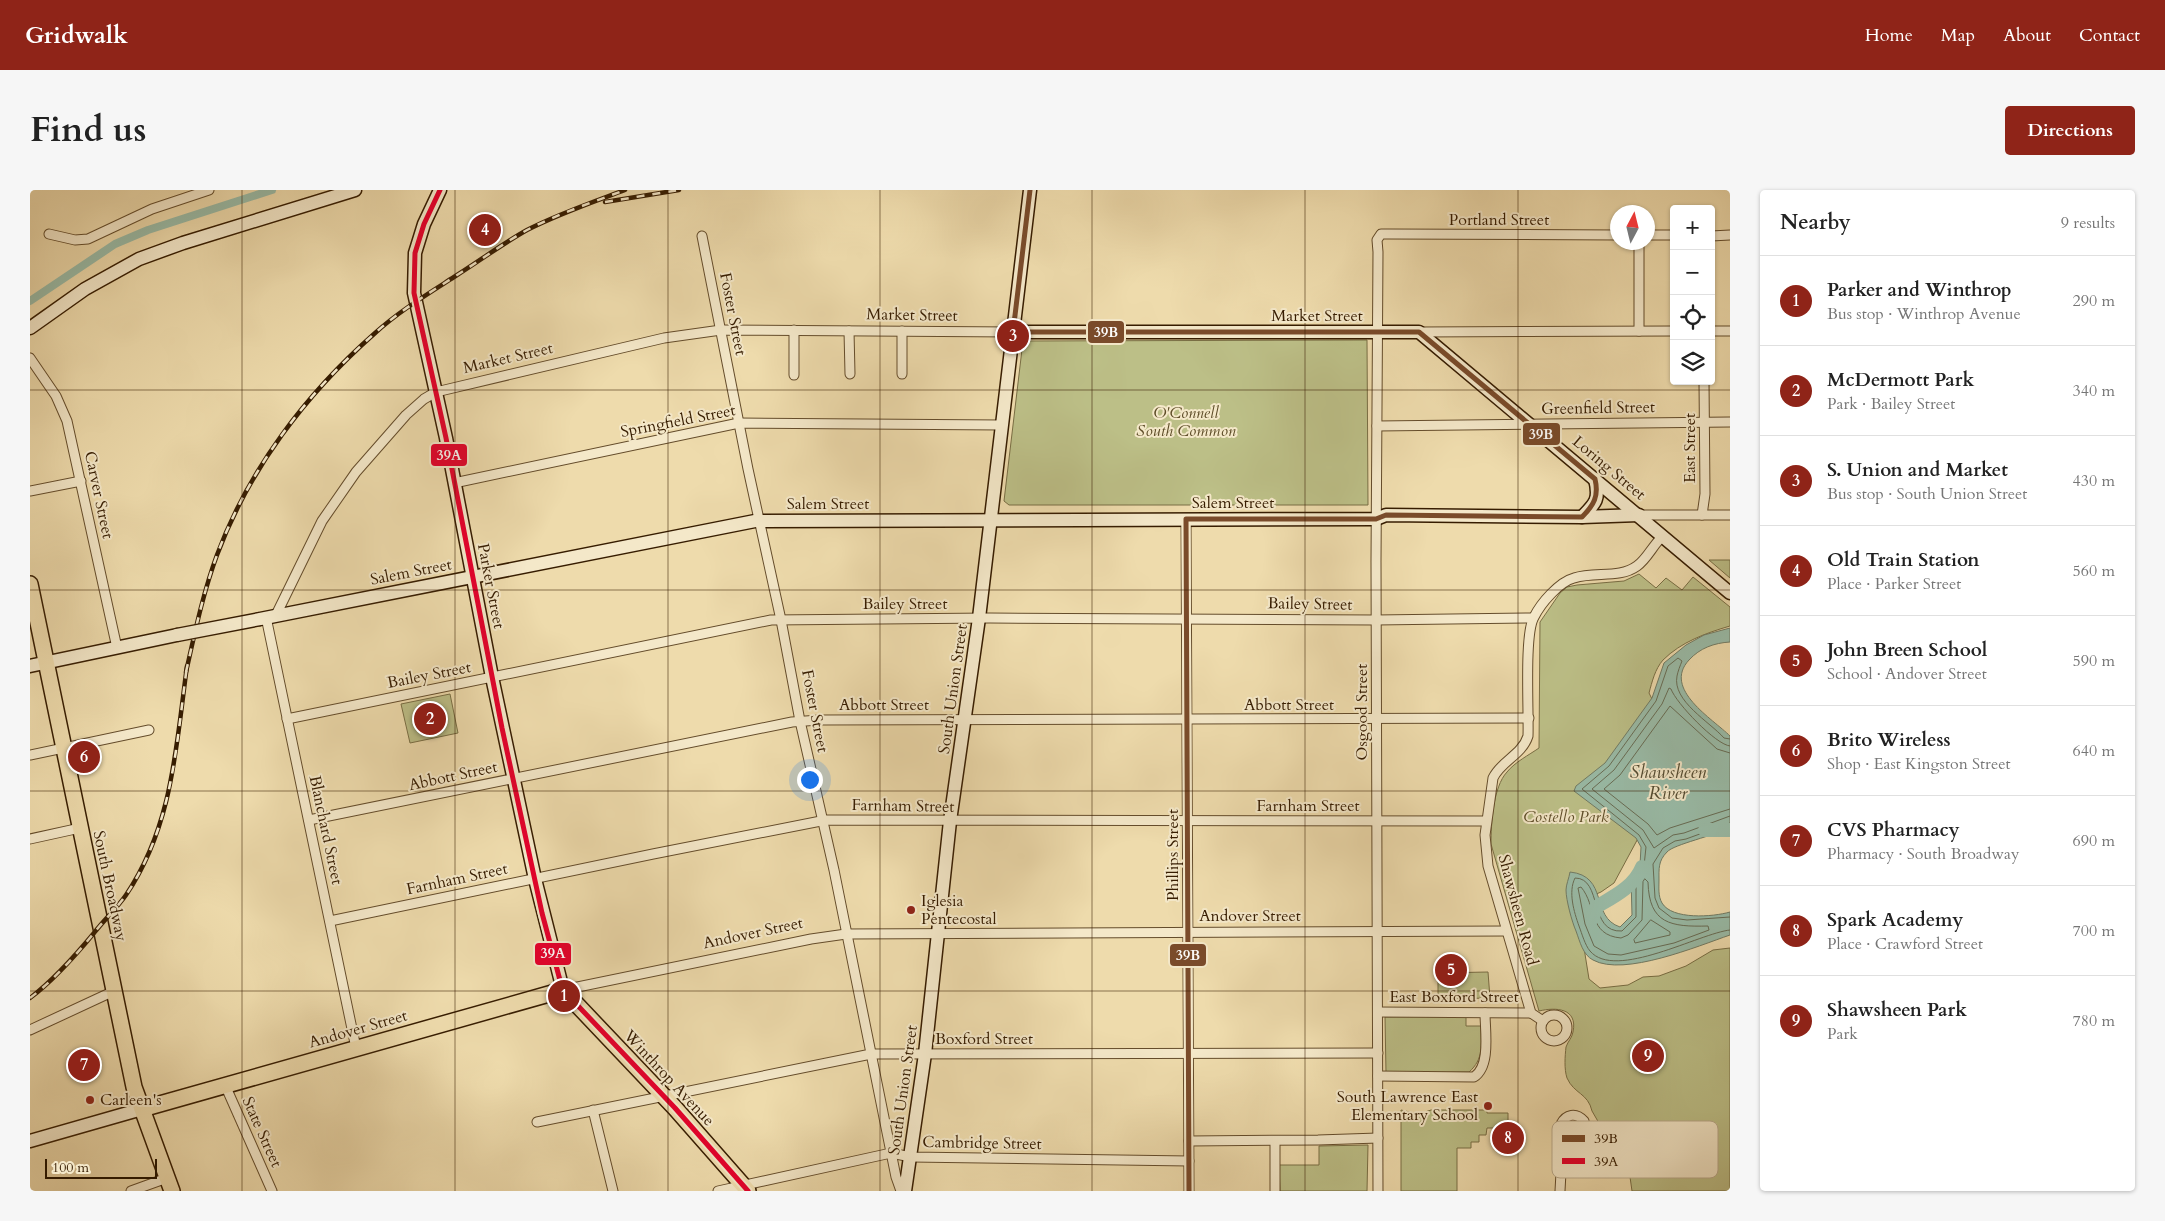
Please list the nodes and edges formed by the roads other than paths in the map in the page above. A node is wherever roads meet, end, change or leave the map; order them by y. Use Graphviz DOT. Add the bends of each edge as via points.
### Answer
graph roads {
  1 [pos="209,190"];
  2 [pos="356,190"];
  3 [pos="440,190"];
  4 [pos="1030,190"];
  5 [pos="49,234"];
  6 [pos="1381,234"];
  7 [pos="1610,235"];
  8 [pos="1655,235"];
  9 [pos="1670,235"];
  10 [pos="1730,235"];
  11 [pos="702,236"];
  12 [pos="1715,236"];
  13 [pos="1639,250"];
  14 [pos="30,328"];
  15 [pos="721,330"];
  16 [pos="794,330"];
  17 [pos="849,331"];
  18 [pos="902,331"];
  19 [pos="1639,331"];
  20 [pos="1670,331"];
  21 [pos="1715,331"];
  22 [pos="1730,331"];
  23 [pos="1013,332"];
  24 [pos="1378,332"];
  25 [pos="1420,332"];
  26 [pos="30,358"];
  27 [pos="850,374"];
  28 [pos="902,374"];
  29 [pos="794,375"];
  30 [pos="1704,385"];
  31 [pos="436,392"];
  32 [pos="1705,422"];
  33 [pos="1730,422"];
  34 [pos="739,423"];
  35 [pos="1530,424"];
  36 [pos="1001,426"];
  37 [pos="1377,426"];
  38 [pos="1595,479"];
  39 [pos="82,481"];
  40 [pos="454,483"];
  41 [pos="30,491"];
  42 [pos="1640,515"];
  43 [pos="1702,515"];
  44 [pos="1730,515"];
  45 [pos="1582,517"];
  46 [pos="1186,519"];
  47 [pos="1376,519"];
  48 [pos="991,520"];
  49 [pos="760,521"];
  50 [pos="1662,537"];
  51 [pos="473,576"];
  52 [pos="30,584"];
  53 [pos="1730,593"];
  54 [pos="267,617"];
  55 [pos="979,618"];
  56 [pos="1187,618"];
  57 [pos="1533,618"];
  58 [pos="781,620"];
  59 [pos="1376,620"];
  60 [pos="117,648"];
  61 [pos="47,662"];
  62 [pos="30,666"];
  63 [pos="492,677"];
  64 [pos="1529,718"];
  65 [pos="287,719"];
  66 [pos="1187,720"];
  67 [pos="1377,720"];
  68 [pos="800,721"];
  69 [pos="966,721"];
  70 [pos="149,730"];
  71 [pos="64,748"];
  72 [pos="30,754"];
  73 [pos="513,778"];
  74 [pos="309,820"];
  75 [pos="823,821"];
  76 [pos="950,821"];
  77 [pos="1188,821"];
  78 [pos="1486,821"];
  79 [pos="1378,822"];
  80 [pos="80,828"];
  81 [pos="30,839"];
  82 [pos="534,879"];
  83 [pos="330,921"];
  84 [pos="1506,931"];
  85 [pos="940,933"];
  86 [pos="1378,933"];
  87 [pos="846,934"];
  88 [pos="1188,934"];
  89 [pos="563,990"];
  90 [pos="114,991"];
  91 [pos="1378,1012"];
  92 [pos="1485,1012"];
  93 [pos="1531,1012"];
  94 [pos="1543,1021"];
  95 [pos="30,1030"];
  96 [pos="356,1048"];
  97 [pos="1378,1053"];
  98 [pos="871,1054"];
  99 [pos="925,1054"];
  100 [pos="1189,1054"];
  101 [pos="1378,1076"];
  102 [pos="225,1085"];
  103 [pos="664,1096"];
  104 [pos="142,1109"];
  105 [pos="593,1110"];
  106 [pos="537,1122"];
  107 [pos="1378,1138"];
  108 [pos="30,1140"];
  109 [pos="1275,1140"];
  110 [pos="1189,1141"];
  111 [pos="891,1153"];
  112 [pos="910,1156"];
  113 [pos="1189,1161"];
  114 [pos="1561,1178"];
  115 [pos="169,1184"];
  116 [pos="745,1188"];
  117 [pos="1275,1190"];
  118 [pos="131,1191"];
  119 [pos="272,1191"];
  120 [pos="613,1191"];
  121 [pos="718,1191"];
  122 [pos="901,1191"];
  123 [pos="905,1191"];
  124 [pos="1189,1191"];
  125 [pos="1378,1191"];
  126 [pos="1560,1191"];
  1 -- 5 [label="street" via="152,208 88,239 75,240"];
  2 -- 14 [label="main road" via="183,243 139,260 85,289"];
  3 -- 31 [label="main road, Parker Street" via="422,230 413,266 414,292"];
  4 -- 23 [label="main road, South Union Street"];
  6 -- 7 [label="street, Portland Street"];
  6 -- 24 [label="street, Osgood Street" via="1377,240"];
  8 -- 9 [label="street"];
  10 -- 12 [label="street"];
  11 -- 15 [label="street, Foster Street"];
  13 -- 19 [label="street"];
  15 -- 16 [label="street, Market Street"];
  15 -- 31 [label="street, Market Street" via="664,338"];
  15 -- 34 [label="street, Foster Street"];
  16 -- 17 [label="street, Market Street"];
  16 -- 29 [label="street"];
  17 -- 18 [label="street, Market Street"];
  17 -- 27 [label="street"];
  18 -- 23 [label="street, Market Street"];
  18 -- 28 [label="street"];
  19 -- 20 [label="street, Market Street"];
  19 -- 25 [label="street, Market Street"];
  21 -- 22 [label="street"];
  23 -- 24 [label="main road, Market Street"];
  23 -- 36 [label="main road, South Union Street"];
  24 -- 25 [label="main road, Market Street"];
  24 -- 37 [label="street, Osgood Street"];
  25 -- 35 [label="main road, Loring Street"];
  26 -- 39 [label="street, Carver Street" via="62,407"];
  30 -- 32 [label="street, East Street"];
  31 -- 40 [label="main road, Parker Street"];
  31 -- 54 [label="street, Market Street" via="406,415 356,472 322,521"];
  32 -- 33 [label="street, Greenfield Street"];
  32 -- 35 [label="street, Greenfield Street"];
  32 -- 43 [label="street, East Street"];
  34 -- 36 [label="street, Springfield Street"];
  34 -- 40 [label="street, Springfield Street"];
  34 -- 49 [label="street, Foster Street"];
  35 -- 37 [label="street, Greenfield Street"];
  35 -- 38 [label="main road, Loring Street"];
  36 -- 48 [label="main road, South Union Street"];
  37 -- 47 [label="street, Osgood Street"];
  38 -- 42 [label="main road, Loring Street"];
  38 -- 45 [label="main road" via="1598,496"];
  39 -- 41 [label="street"];
  39 -- 60 [label="street, Carver Street"];
  40 -- 51 [label="main road, Parker Street"];
  42 -- 43 [label="street"];
  42 -- 45 [label="main road, Salem Street"];
  42 -- 50 [label="main road, Loring Street"];
  43 -- 44 [label="street"];
  45 -- 47 [label="main road, Salem Street" via="1386,515"];
  46 -- 47 [label="main road, Salem Street"];
  46 -- 48 [label="main road, Salem Street"];
  46 -- 56 [label="street, Phillips Street"];
  47 -- 59 [label="street, Osgood Street"];
  48 -- 49 [label="main road, Salem Street"];
  48 -- 55 [label="main road, South Union Street"];
  49 -- 51 [label="main road, Salem Street"];
  49 -- 58 [label="street, Foster Street"];
  50 -- 53 [label="main road, Loring Street"];
  50 -- 57 [label="street" via="1640,565 1632,569 1614,574 1583,575 1565,581"];
  51 -- 54 [label="main road, Salem Street"];
  51 -- 63 [label="main road, Parker Street"];
  52 -- 61 [label="main road, South Broadway"];
  54 -- 60 [label="main road, Salem Street, bridge"];
  54 -- 65 [label="street, Blanchard Street"];
  55 -- 56 [label="street, Bailey Street"];
  55 -- 58 [label="street, Bailey Street"];
  55 -- 69 [label="main road, South Union Street"];
  56 -- 59 [label="street, Bailey Street"];
  56 -- 66 [label="street, Phillips Street"];
  57 -- 59 [label="street, Bailey Street"];
  57 -- 64 [label="street, Shawsheen Road"];
  58 -- 63 [label="street, Bailey Street"];
  58 -- 68 [label="street, Foster Street"];
  59 -- 67 [label="street, Osgood Street"];
  60 -- 61 [label="main road, Salem Street"];
  61 -- 62 [label="main road, Salem Street"];
  61 -- 71 [label="main road, South Broadway"];
  63 -- 65 [label="street, Bailey Street"];
  63 -- 73 [label="main road, Parker Street"];
  64 -- 67 [label="street, Abbott Street"];
  64 -- 78 [label="street, Shawsheen Road" via="1526,743 1492,778"];
  65 -- 74 [label="street, Blanchard Street"];
  66 -- 67 [label="street, Abbott Street"];
  66 -- 69 [label="street, Abbott Street"];
  66 -- 77 [label="street, Phillips Street"];
  67 -- 79 [label="street, Osgood Street"];
  68 -- 69 [label="street, Abbott Street"];
  68 -- 73 [label="street, Abbott Street"];
  68 -- 75 [label="street, Foster Street"];
  69 -- 76 [label="main road, South Union Street"];
  70 -- 71 [label="street"];
  71 -- 72 [label="street"];
  71 -- 80 [label="main road, South Broadway"];
  73 -- 74 [label="street, Abbott Street"];
  73 -- 82 [label="main road, Parker Street"];
  74 -- 83 [label="street, Blanchard Street"];
  75 -- 76 [label="street, Farnham Street"];
  75 -- 82 [label="street, Farnham Street"];
  75 -- 87 [label="street, Foster Street"];
  76 -- 77 [label="street, Farnham Street"];
  76 -- 85 [label="main road, South Union Street"];
  77 -- 79 [label="street, Farnham Street"];
  77 -- 88 [label="street, Phillips Street"];
  78 -- 79 [label="street, Farnham Street"];
  78 -- 84 [label="street, Shawsheen Road" via="1488,866"];
  79 -- 86 [label="street, Osgood Street"];
  80 -- 81 [label="street"];
  80 -- 90 [label="main road, South Broadway"];
  82 -- 83 [label="street, Farnham Street"];
  82 -- 89 [label="main road, Parker Street"];
  83 -- 96 [label="street, Blanchard Street"];
  84 -- 86 [label="street, Andover Street"];
  84 -- 93 [label="street, Shawsheen Road"];
  85 -- 87 [label="street, Andover Street"];
  85 -- 88 [label="street, Andover Street"];
  85 -- 99 [label="main road, South Union Street"];
  86 -- 88 [label="street, Andover Street"];
  86 -- 91 [label="street, Osgood Street"];
  87 -- 89 [label="street, Andover Street"];
  87 -- 98 [label="street, Foster Street"];
  88 -- 100 [label="street, Phillips Street"];
  89 -- 96 [label="main road, Andover Street"];
  89 -- 103 [label="main road, Winthrop Avenue"];
  90 -- 95 [label="street"];
  90 -- 104 [label="main road, South Broadway" via="134,1088"];
  91 -- 92 [label="street, East Boxford Street"];
  91 -- 97 [label="street, Osgood Street"];
  92 -- 93 [label="street, East Boxford Street"];
  92 -- 101 [label="street" via="1485,1058 1482,1070 1474,1077"];
  93 -- 94 [label="street"];
  96 -- 102 [label="main road, Andover Street"];
  97 -- 100 [label="street, Boxford Street"];
  97 -- 101 [label="street, Osgood Street"];
  98 -- 99 [label="street, Boxford Street"];
  98 -- 103 [label="street, Boxford Street"];
  98 -- 111 [label="street, Foster Street"];
  99 -- 100 [label="street, Boxford Street"];
  99 -- 112 [label="main road, South Union Street"];
  100 -- 110 [label="street, Phillips Street"];
  101 -- 107 [label="street, Osgood Street"];
  102 -- 104 [label="main road, Andover Street"];
  102 -- 119 [label="street, State Street"];
  103 -- 105 [label="street, Boxford Street"];
  103 -- 116 [label="main road, Winthrop Avenue"];
  104 -- 108 [label="main road, Andover Street"];
  104 -- 115 [label="main road, South Broadway"];
  105 -- 106 [label="street, Boxford Street"];
  105 -- 120 [label="street"];
  107 -- 109 [label="street"];
  107 -- 125 [label="street, Osgood Street"];
  109 -- 110 [label="street"];
  109 -- 117 [label="street"];
  110 -- 113 [label="street, Phillips Street"];
  111 -- 112 [label="street, Cambridge Street"];
  111 -- 116 [label="street, Cambridge Street"];
  111 -- 122 [label="street, Foster Street"];
  112 -- 113 [label="street, Cambridge Street"];
  112 -- 123 [label="main road, South Union Street"];
  113 -- 124 [label="street, Phillips Street"];
  114 -- 126 [label="street"];
  115 -- 118 [label="street"];
  116 -- 121 [label="street, Cambridge Street"];
}
